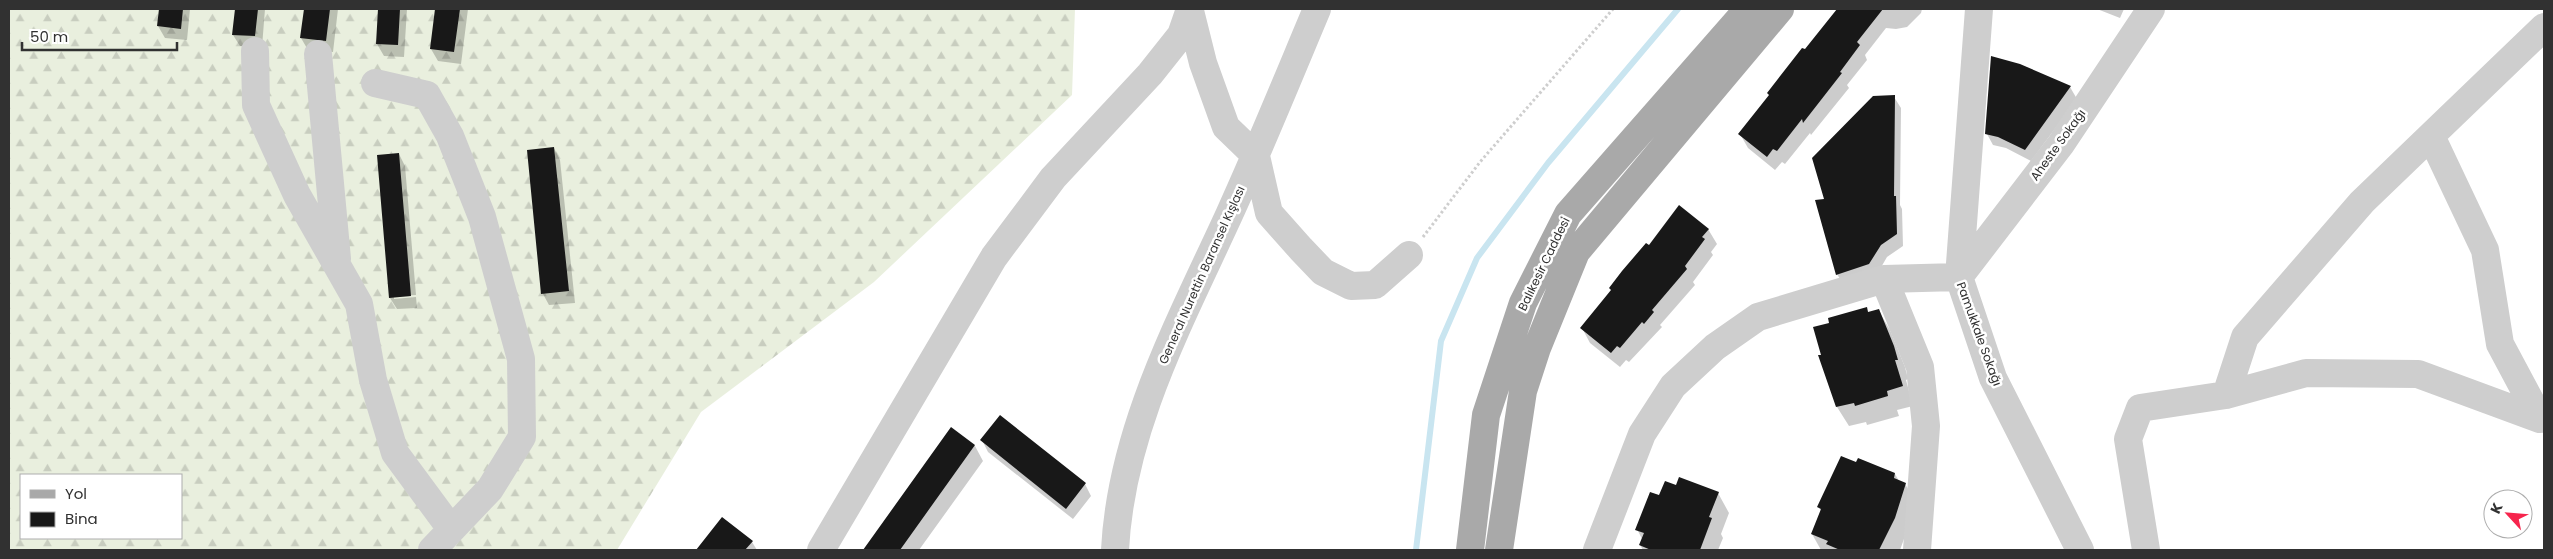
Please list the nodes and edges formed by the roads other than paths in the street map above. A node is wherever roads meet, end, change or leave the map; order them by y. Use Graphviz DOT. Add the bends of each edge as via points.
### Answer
graph roads {
  1 [pos="1316,9"];
  2 [pos="1748,9"];
  3 [pos="1780,9"];
  4 [pos="1980,9"];
  5 [pos="2151,9"];
  6 [pos="1190,10"];
  7 [pos="2544,27"];
  8 [pos="254,52"];
  9 [pos="318,54"];
  10 [pos="375,84"];
  11 [pos="2431,136"];
  12 [pos="1256,156"];
  13 [pos="1409,255"];
  14 [pos="338,268"];
  15 [pos="1959,278"];
  16 [pos="1884,279"];
  17 [pos="2226,396"];
  18 [pos="2542,417"];
  19 [pos="451,529"];
  20 [pos="432,550"];
  21 [pos="821,550"];
  22 [pos="1115,550"];
  23 [pos="1470,550"];
  24 [pos="1499,550"];
  25 [pos="1597,550"];
  26 [pos="1918,550"];
  27 [pos="2080,550"];
  28 [pos="2146,550"];
  1 -- 12 [label="street, General Nurettin Baransel Kışlası"];
  2 -- 23 [label="main road, Balıkesir Caddesi" via="1568,214 1523,302 1486,416"];
  3 -- 24 [label="main road, Balıkesir Caddesi" via="1576,252 1523,391"];
  4 -- 15 [label="street, Pamukkale Sokağı"];
  5 -- 15 [label="street, Aheste Sokağı" via="2061,144"];
  6 -- 12 [label="street" via="1203,63 1226,126"];
  6 -- 21 [label="street" via="1181,35 1150,74 1053,178 994,257"];
  7 -- 11 [label="street"];
  8 -- 14 [label="street" via="256,105 297,195"];
  9 -- 14 [label="street"];
  10 -- 19 [label="street" via="427,95 450,136 482,217 521,360 522,437 490,489"];
  11 -- 17 [label="street" via="2362,202 2245,337"];
  11 -- 18 [label="street" via="2485,250 2500,344"];
  12 -- 13 [label="street" via="1269,213 1323,272 1351,286 1375,285"];
  12 -- 22 [label="street, General Nurettin Baransel Kışlası" via="1172,339 1146,406 1126,467"];
  14 -- 19 [label="street" via="359,304 373,380 395,453"];
  15 -- 16 [label="street"];
  15 -- 27 [label="street, Pamukkale Sokağı" via="1993,378"];
  16 -- 25 [label="street" via="1758,317 1715,347 1673,386 1642,434"];
  16 -- 26 [label="street" via="1920,368 1926,426"];
  17 -- 18 [label="street" via="2306,373 2418,374"];
  17 -- 28 [label="street" via="2140,408 2128,439"];
  19 -- 20 [label="street"];
}
